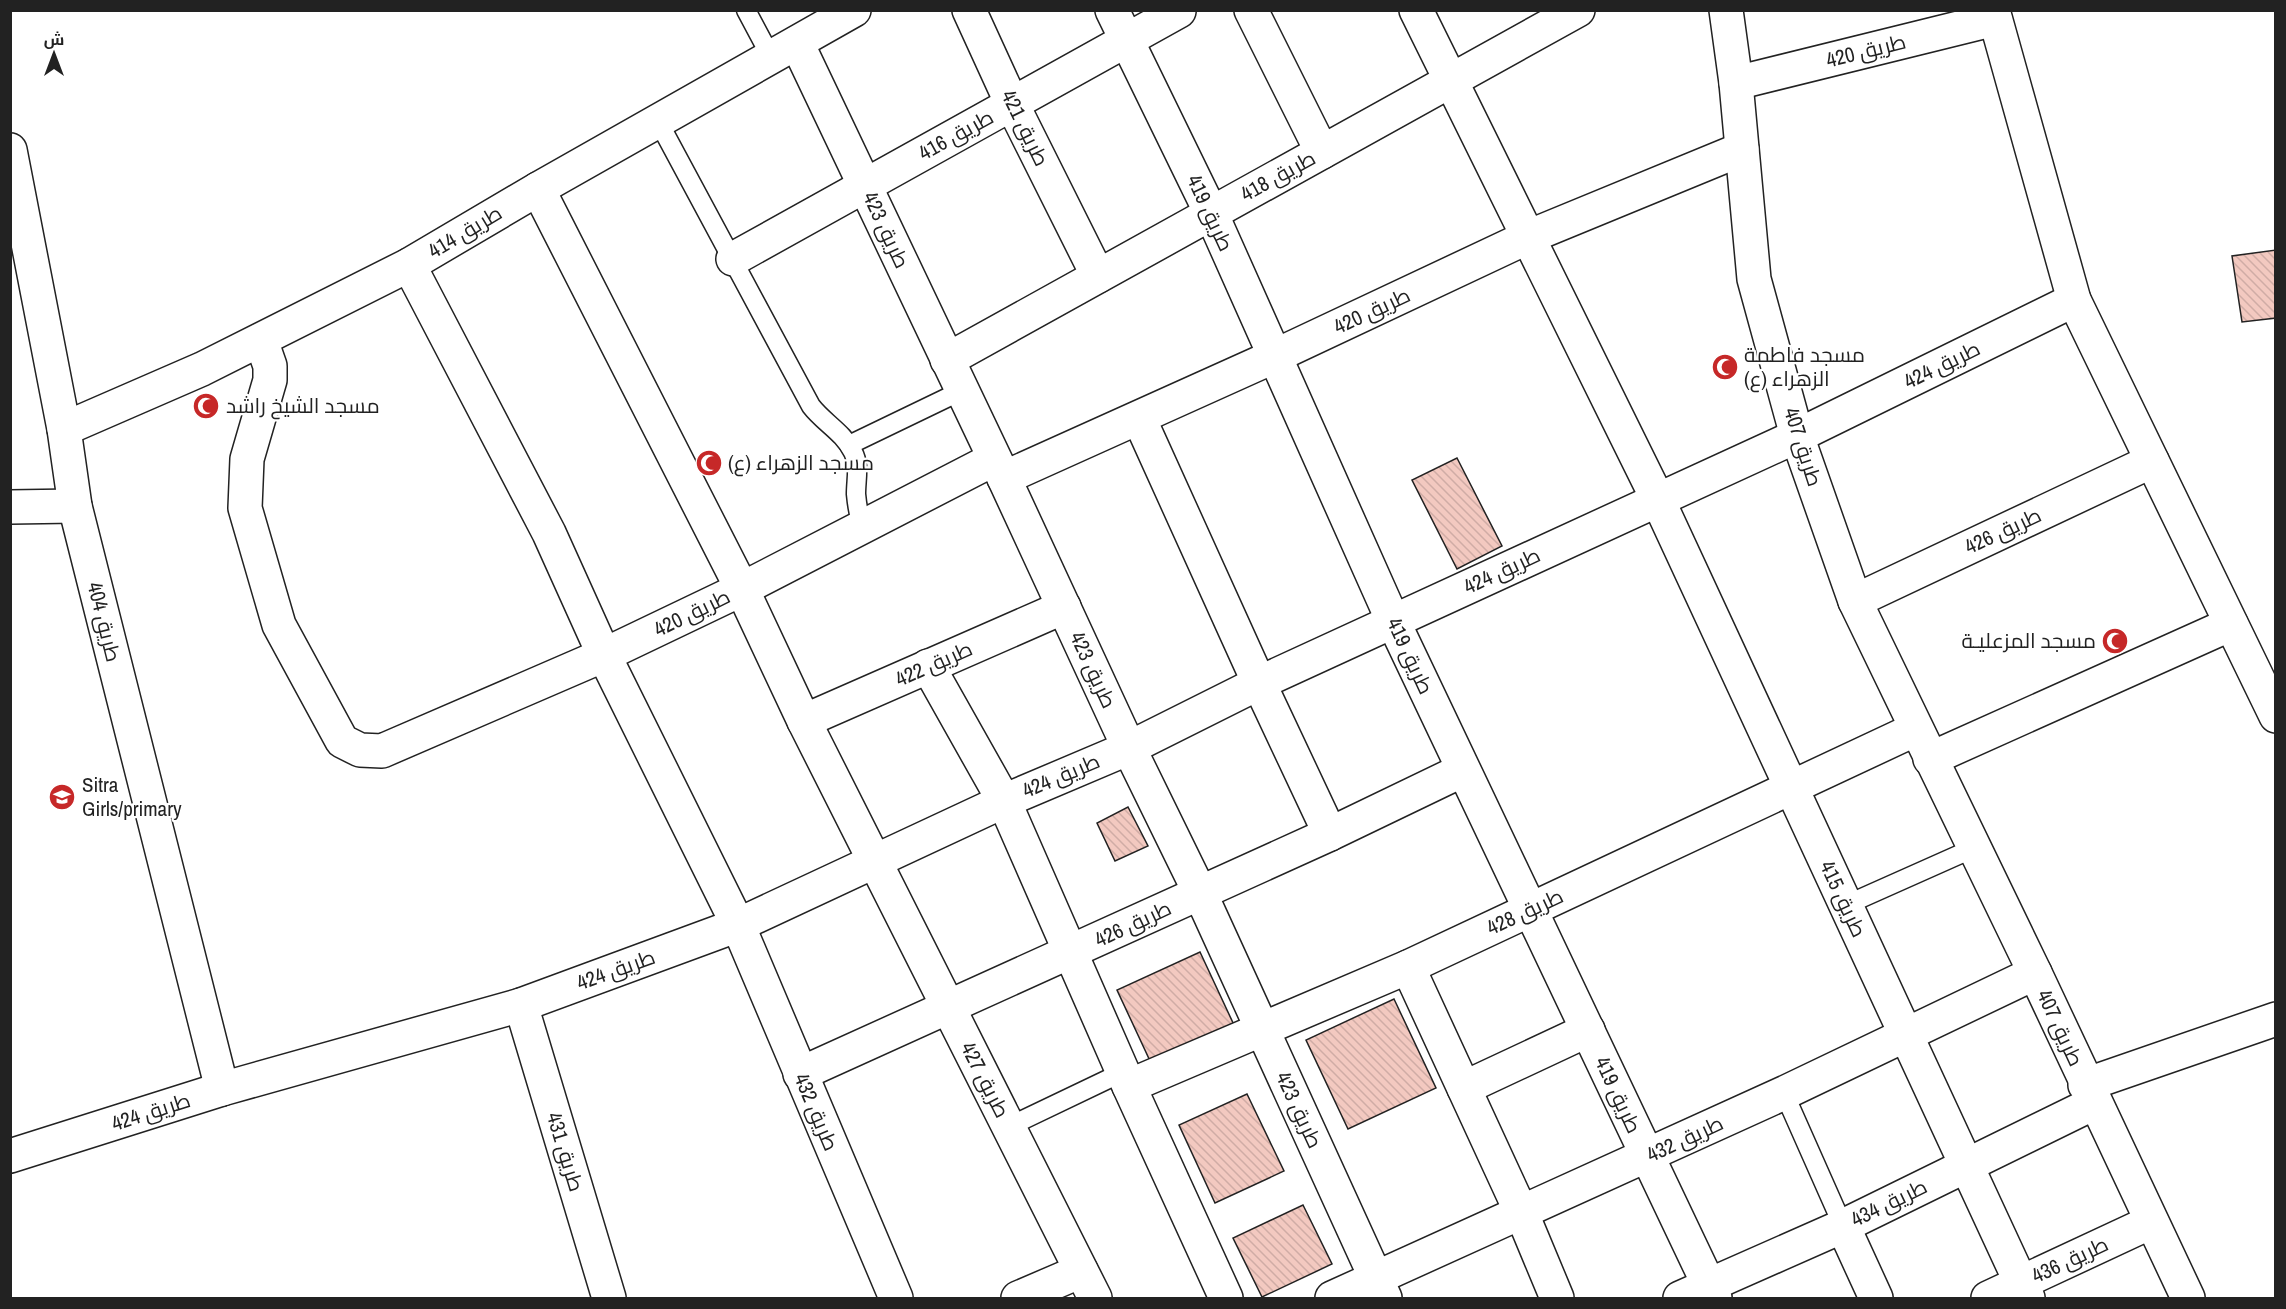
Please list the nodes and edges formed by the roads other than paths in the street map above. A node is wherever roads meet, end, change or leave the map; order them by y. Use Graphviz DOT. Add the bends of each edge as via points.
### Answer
graph roads {
  1 [pos="746,10"];
  2 [pos="854,10"];
  3 [pos="969,10"];
  4 [pos="1112,10"];
  5 [pos="1251,10"];
  6 [pos="1416,10"];
  7 [pos="1578,10"];
  8 [pos="1726,10"];
  9 [pos="1179,11"];
  10 [pos="1994,15"];
  11 [pos="1126,41"];
  12 [pos="784,50"];
  13 [pos="1452,80"];
  14 [pos="1736,83"];
  15 [pos="1012,104"];
  16 [pos="658,121"];
  17 [pos="1742,149"];
  18 [pos="10,150"];
  19 [pos="1322,152"];
  20 [pos="864,185"];
  21 [pos="538,189"];
  22 [pos="1211,213"];
  23 [pos="1528,237"];
  24 [pos="733,259"];
  25 [pos="409,265"];
  26 [pos="1098,276"];
  27 [pos="2074,300"];
  28 [pos="261,340"];
  29 [pos="1275,356"];
  30 [pos="947,360"];
  31 [pos="961,391"];
  32 [pos="1139,418"];
  33 [pos="64,429"];
  34 [pos="1797,436"];
  35 [pos="849,445"];
  36 [pos="2152,461"];
  37 [pos="999,468"];
  38 [pos="1658,500"];
  39 [pos="75,506"];
  40 [pos="10,507"];
  41 [pos="862,527"];
  42 [pos="742,589"];
  43 [pos="1855,601"];
  44 [pos="1064,607"];
  45 [pos="1393,621"];
  46 [pos="2231,624"];
  47 [pos="604,655"];
  48 [pos="928,666"];
  49 [pos="1259,683"];
  50 [pos="2276,716"];
  51 [pos="804,721"];
  52 [pos="1916,729"];
  53 [pos="1129,748"];
  54 [pos="1930,759"];
  55 [pos="1463,770"];
  56 [pos="1791,787"];
  57 [pos="1004,801"];
  58 [pos="1330,834"];
  59 [pos="1974,848"];
  60 [pos="875,861"];
  61 [pos="1200,893"];
  62 [pos="1846,905"];
  63 [pos="1530,910"];
  64 [pos="738,926"];
  65 [pos="1071,952"];
  66 [pos="1408,967"];
  67 [pos="2034,974"];
  68 [pos="521,1005"];
  69 [pos="948,1008"];
  70 [pos="2276,1019"];
  71 [pos="1262,1030"];
  72 [pos="1588,1030"];
  73 [pos="1906,1035"];
  74 [pos="800,1074"];
  75 [pos="1126,1079"];
  76 [pos="1464,1088"];
  77 [pos="222,1089"];
  78 [pos="1784,1093"];
  79 [pos="2090,1094"];
  80 [pos="1008,1127"];
  81 [pos="10,1156"];
  82 [pos="1647,1156"];
  83 [pos="1966,1165"];
  84 [pos="1522,1214"];
  85 [pos="2151,1222"];
  86 [pos="1843,1226"];
  87 [pos="1088,1285"];
  88 [pos="1380,1288"];
  89 [pos="2024,1291"];
  90 [pos="1701,1294"];
  91 [pos="605,1297"];
  92 [pos="896,1299"];
  93 [pos="1018,1299"];
  94 [pos="1226,1299"];
  95 [pos="1332,1299"];
  96 [pos="1557,1299"];
  97 [pos="1876,1299"];
  98 [pos="1988,1299"];
  99 [pos="2188,1299"];
  1 -- 12 [label="lane"];
  2 -- 12 [label="street, طريق 414"];
  3 -- 15 [label="street, طريق 421"];
  4 -- 11 [label="street, طريق 419"];
  5 -- 19 [label="street"];
  6 -- 13 [label="street, طريق 415"];
  7 -- 13 [label="street, طريق 418"];
  8 -- 14 [label="street, طريق 407"];
  9 -- 11 [label="street, طريق 416"];
  10 -- 14 [label="street, طريق 420"];
  10 -- 27 [label="street"];
  11 -- 15 [label="street, طريق 416"];
  11 -- 22 [label="street, طريق 419"];
  12 -- 16 [label="street, طريق 414"];
  12 -- 20 [label="street, طريق 423"];
  13 -- 19 [label="street, طريق 418"];
  13 -- 23 [label="street, طريق 415"];
  14 -- 17 [label="street, طريق 407"];
  15 -- 20 [label="street, طريق 416"];
  15 -- 26 [label="street, طريق 421"];
  16 -- 21 [label="street, طريق 414"];
  16 -- 24 [label="lane"];
  17 -- 23 [label="street, طريق 420"];
  17 -- 34 [label="street, طريق 407" via="1754,279"];
  18 -- 33 [label="street, طريق 404"];
  19 -- 22 [label="street, طريق 418"];
  20 -- 24 [label="street, طريق 416"];
  20 -- 30 [label="street, طريق 423"];
  21 -- 25 [label="street, طريق 414"];
  21 -- 42 [label="street, طريق 427"];
  22 -- 26 [label="street, طريق 418"];
  22 -- 29 [label="street, طريق 419"];
  23 -- 29 [label="street, طريق 420"];
  23 -- 38 [label="street, طريق 415"];
  24 -- 35 [label="lane" via="811,406"];
  25 -- 28 [label="street, طريق 414"];
  25 -- 47 [label="street, طريق 432" via="549,533"];
  26 -- 30 [label="street, طريق 418"];
  27 -- 34 [label="street, طريق 424"];
  27 -- 36 [label="street"];
  28 -- 33 [label="street, طريق 414"];
  28 -- 47 [label="street, طريق 420" via="270,366 270,380 247,459 245,508 279,625 342,741 360,750 382,751"];
  29 -- 32 [label="street, طريق 420"];
  29 -- 45 [label="street, طريق 419"];
  30 -- 31 [label="street, طريق 423"];
  31 -- 35 [label="lane"];
  31 -- 37 [label="street, طريق 423"];
  32 -- 37 [label="street, طريق 420"];
  32 -- 49 [label="street"];
  33 -- 39 [label="street, طريق 404"];
  34 -- 38 [label="street, طريق 424"];
  34 -- 43 [label="street, طريق 407"];
  35 -- 41 [label="lane" via="858,465 856,496"];
  36 -- 43 [label="street, طريق 426"];
  36 -- 46 [label="street"];
  37 -- 41 [label="street, طريق 420"];
  37 -- 44 [label="street, طريق 423"];
  38 -- 45 [label="street, طريق 424"];
  38 -- 56 [label="street, طريق 415"];
  39 -- 40 [label="street"];
  39 -- 77 [label="street, طريق 404"];
  41 -- 42 [label="street, طريق 420"];
  42 -- 47 [label="street, طريق 420"];
  42 -- 51 [label="street, طريق 427"];
  43 -- 52 [label="street, طريق 407"];
  44 -- 48 [label="street, طريق 422"];
  44 -- 53 [label="street, طريق 423"];
  45 -- 49 [label="street, طريق 424"];
  45 -- 55 [label="street, طريق 419"];
  46 -- 50 [label="street"];
  46 -- 54 [label="street"];
  47 -- 64 [label="street, طريق 432"];
  48 -- 51 [label="street, طريق 422"];
  48 -- 57 [label="street"];
  49 -- 53 [label="street, طريق 424"];
  49 -- 58 [label="street"];
  51 -- 60 [label="street, طريق 427"];
  52 -- 54 [label="street, طريق 407"];
  52 -- 56 [label="street, طريق 428"];
  53 -- 57 [label="street, طريق 424"];
  53 -- 61 [label="street, طريق 423"];
  54 -- 59 [label="street, طريق 407"];
  55 -- 58 [label="street, طريق 426"];
  55 -- 63 [label="street, طريق 419"];
  56 -- 62 [label="street, طريق 415"];
  56 -- 63 [label="street, طريق 428"];
  57 -- 60 [label="street, طريق 424"];
  57 -- 65 [label="street"];
  58 -- 61 [label="street, طريق 426"];
  59 -- 62 [label="lane"];
  59 -- 67 [label="street, طريق 407"];
  60 -- 64 [label="street, طريق 424"];
  60 -- 69 [label="street, طريق 427"];
  61 -- 65 [label="street, طريق 426"];
  61 -- 71 [label="street, طريق 423"];
  62 -- 73 [label="street, طريق 415"];
  63 -- 66 [label="street, طريق 428"];
  63 -- 72 [label="street, طريق 419"];
  64 -- 68 [label="street, طريق 424"];
  64 -- 74 [label="street, طريق 432"];
  65 -- 69 [label="street, طريق 426"];
  65 -- 75 [label="street"];
  66 -- 71 [label="street, طريق 428"];
  66 -- 76 [label="street"];
  67 -- 73 [label="street, طريق 432"];
  67 -- 79 [label="street, طريق 407"];
  68 -- 77 [label="street, طريق 424"];
  68 -- 91 [label="street, طريق 431"];
  69 -- 74 [label="street, طريق 426"];
  69 -- 80 [label="street, طريق 427"];
  70 -- 79 [label="street, طريق 434"];
  71 -- 75 [label="street, طريق 428"];
  71 -- 88 [label="street, طريق 423"];
  72 -- 76 [label="street"];
  72 -- 82 [label="street, طريق 419"];
  73 -- 78 [label="street, طريق 432"];
  73 -- 83 [label="street, طريق 415"];
  74 -- 92 [label="street, طريق 432"];
  75 -- 80 [label="lane"];
  75 -- 94 [label="street"];
  76 -- 84 [label="street"];
  77 -- 81 [label="street, طريق 424"];
  78 -- 82 [label="street, طريق 432"];
  78 -- 86 [label="lane"];
  79 -- 83 [label="street, طريق 434"];
  79 -- 85 [label="street, طريق 407"];
  80 -- 87 [label="street, طريق 427"];
  82 -- 84 [label="street, طريق 432"];
  82 -- 90 [label="street, طريق 419"];
  83 -- 86 [label="street, طريق 434"];
  83 -- 89 [label="street, طريق 415"];
  84 -- 88 [label="street, طريق 432"];
  84 -- 96 [label="street"];
  85 -- 89 [label="street, طريق 436"];
  85 -- 99 [label="street, طريق 407"];
  86 -- 90 [label="street, طريق 434"];
  86 -- 97 [label="street"];
  87 -- 93 [label="street"];
  88 -- 95 [label="street, طريق 432"];
  89 -- 98 [label="street, طريق 436"];
}
